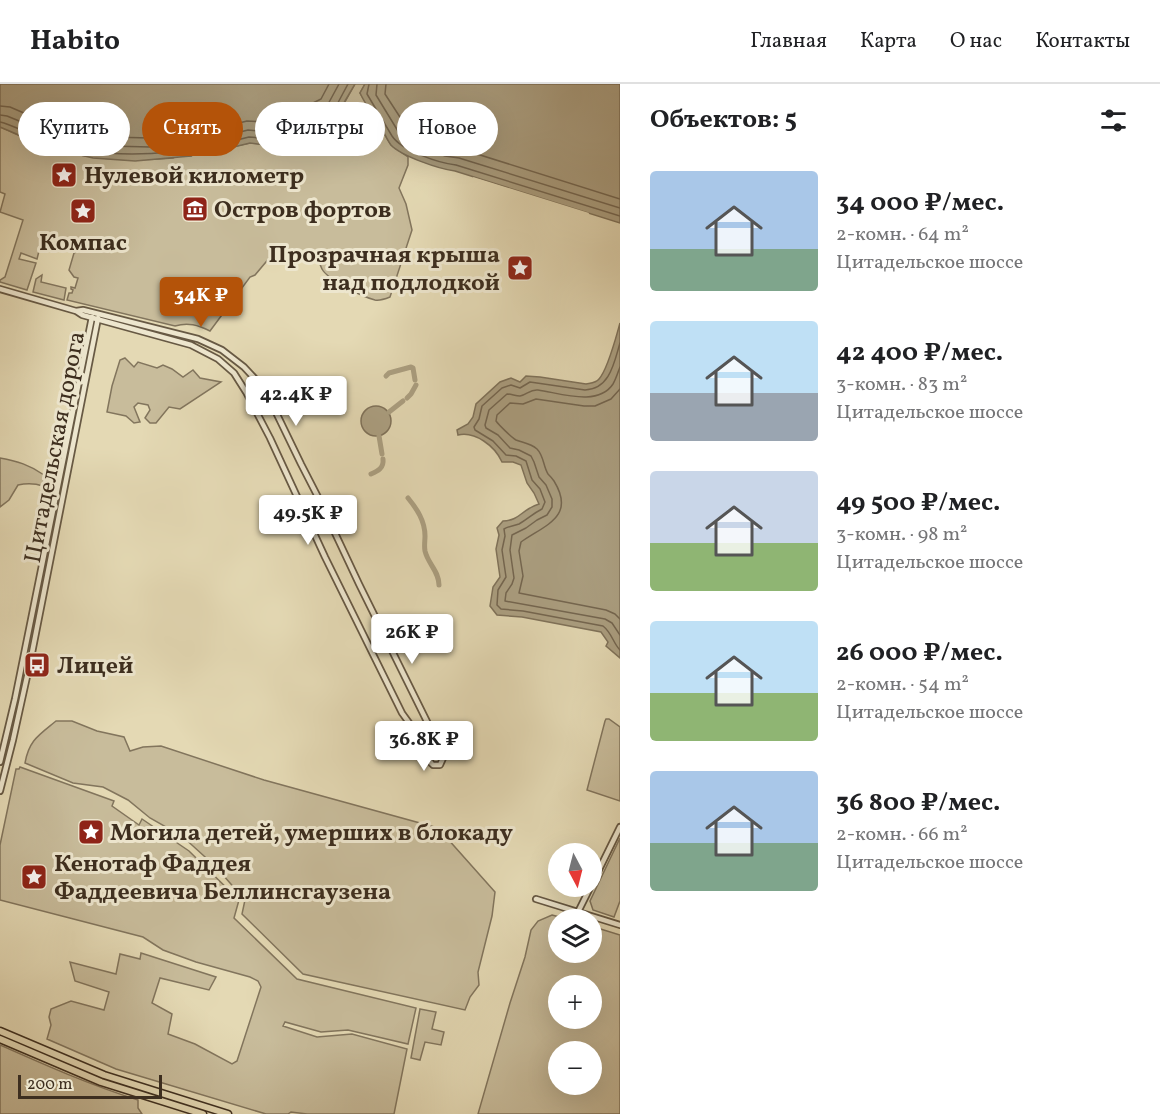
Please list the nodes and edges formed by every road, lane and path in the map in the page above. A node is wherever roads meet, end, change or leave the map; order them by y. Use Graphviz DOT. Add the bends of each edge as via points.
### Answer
graph roads {
  1 [pos="0,290"];
  2 [pos="76,311"];
  3 [pos="96,313"];
  4 [pos="91,317"];
  5 [pos="98,319"];
  6 [pos="270,400"];
  7 [pos="251,401"];
  8 [pos="0,762"];
  9 [pos="0,791"];
  10 [pos="620,827"];
  11 [pos="602,864"];
  12 [pos="536,899"];
  13 [pos="568,909"];
  14 [pos="602,919"];
  15 [pos="620,925"];
  16 [pos="0,1030"];
  17 [pos="0,1039"];
  18 [pos="203,1114"];
  19 [pos="228,1114"];
  1 -- 2 [label="street"];
  2 -- 3 [label="street"];
  2 -- 4 [label="street"];
  3 -- 4 [label="street, Цитадельская дорога"];
  3 -- 5 [label="street, Цитадельская дорога"];
  3 -- 6 [label="street" via="190,337 222,350 244,367"];
  4 -- 5 [label="street"];
  4 -- 8 [label="street, Цитадельская дорога"];
  5 -- 7 [label="street" via="206,352 234,374"];
  5 -- 9 [label="street, Цитадельская дорога" via="30,663"];
  6 -- 7 [label="street" via="258,391 252,394"];
  6 -- 7 [label="street" via="444,756 440,765 433,765 402,712"];
  10 -- 11 [label="street"];
  12 -- 13 [label="street"];
  14 -- 15 [label="street"];
  16 -- 19 [label="main road" via="104,1075"];
  17 -- 18 [label="main road" via="101,1082"];
}
